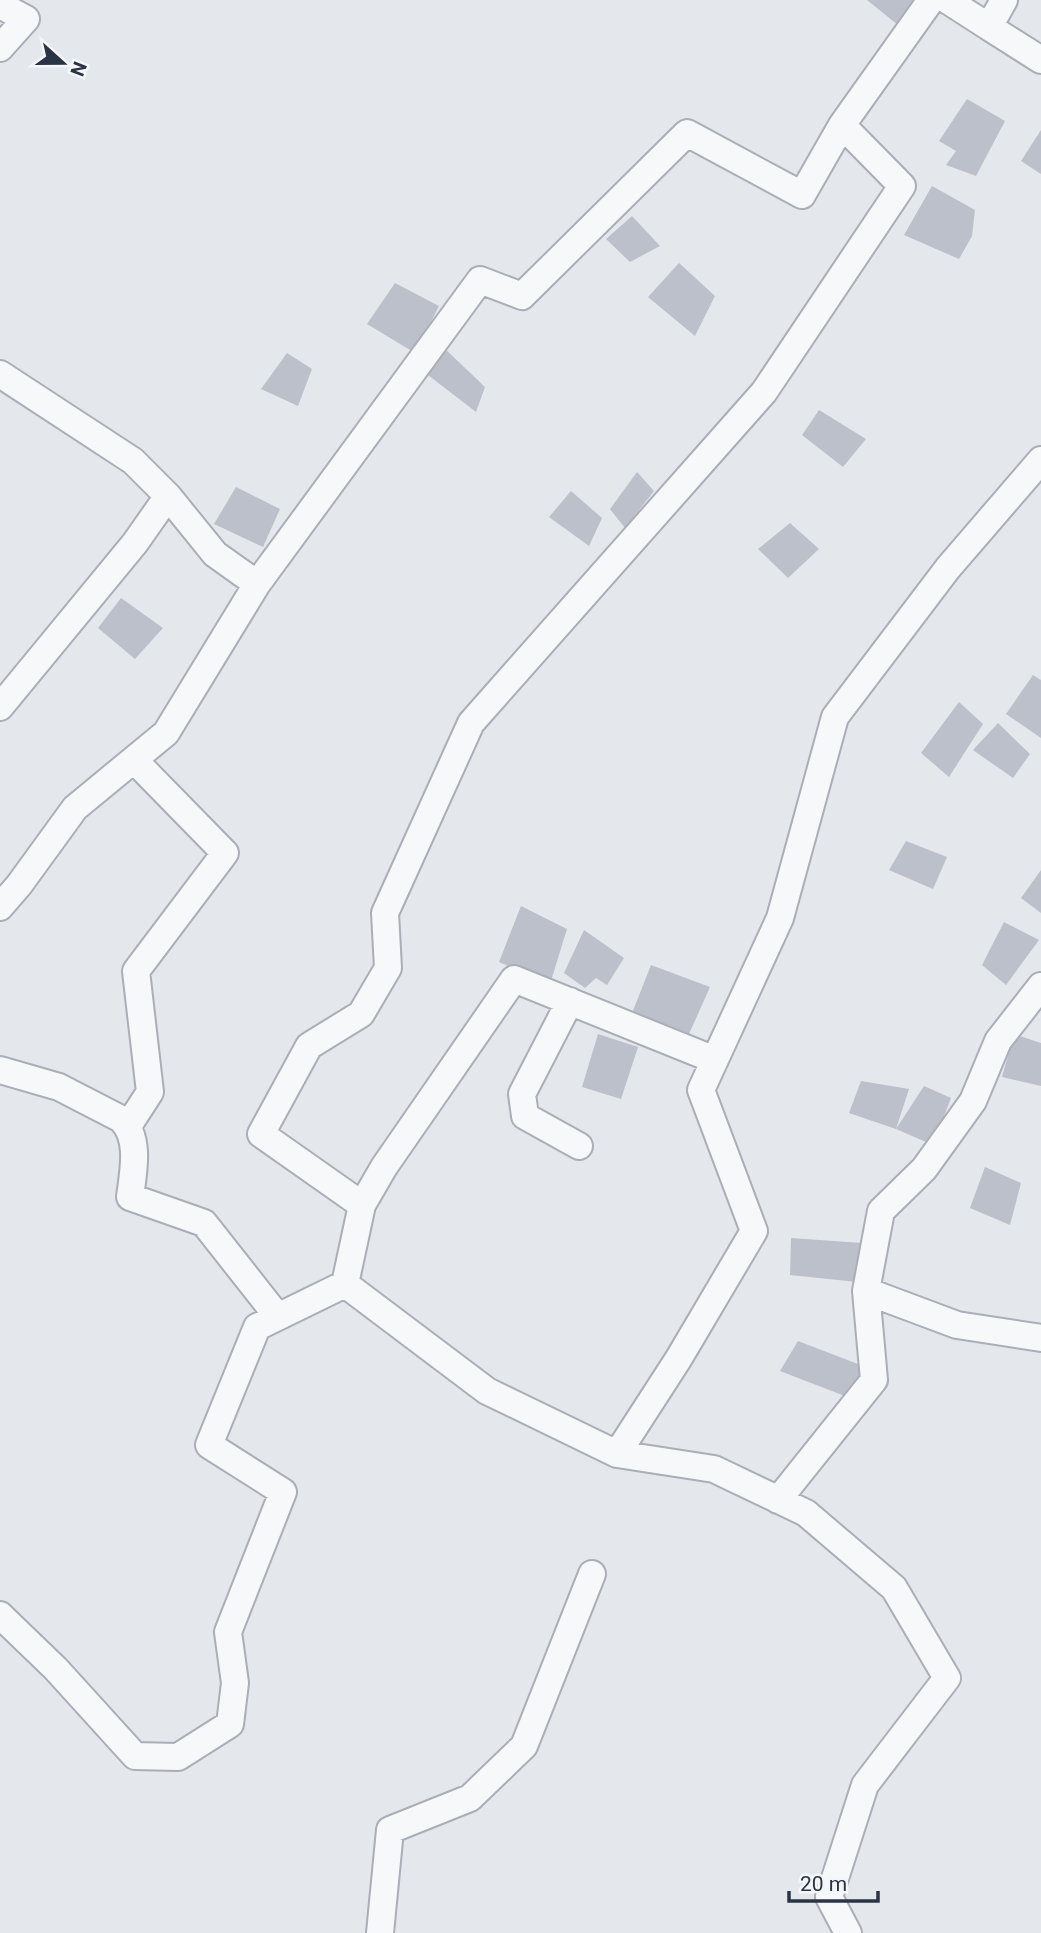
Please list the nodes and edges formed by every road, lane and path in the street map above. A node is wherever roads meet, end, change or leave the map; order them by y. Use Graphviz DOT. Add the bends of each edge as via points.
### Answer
graph roads {
  1 [pos="930,0"];
  2 [pos="947,0"];
  3 [pos="1004,0"];
  4 [pos="0,5"];
  5 [pos="989,27"];
  6 [pos="0,48"];
  7 [pos="1041,60"];
  8 [pos="842,125"];
  9 [pos="0,373"];
  10 [pos="1041,460"];
  11 [pos="168,496"];
  12 [pos="257,584"];
  13 [pos="0,707"];
  14 [pos="134,760"];
  15 [pos="0,907"];
  16 [pos="1041,986"];
  17 [pos="570,1000"];
  18 [pos="715,1060"];
  19 [pos="0,1070"];
  20 [pos="128,1126"];
  21 [pos="579,1146"];
  22 [pos="362,1205"];
  23 [pos="345,1284"];
  24 [pos="866,1291"];
  25 [pos="278,1317"];
  26 [pos="1041,1338"];
  27 [pos="617,1454"];
  28 [pos="779,1500"];
  29 [pos="592,1574"];
  30 [pos="0,1615"];
  31 [pos="380,1933"];
  32 [pos="848,1933"];
  1 -- 8 [label="street"];
  2 -- 5 [label="street"];
  3 -- 5 [label="street"];
  4 -- 6 [label="street" via="26,19"];
  5 -- 7 [label="street"];
  8 -- 12 [label="street" via="802,195 687,133 522,296 480,280"];
  8 -- 22 [label="street" via="902,186 764,393 471,723 386,913 388,968 360,1014 309,1046 261,1134"];
  9 -- 11 [label="street" via="133,461"];
  10 -- 18 [label="street" via="948,568 835,717 780,918"];
  11 -- 12 [label="street" via="215,554"];
  11 -- 13 [label="street"];
  12 -- 14 [label="street" via="166,733"];
  14 -- 15 [label="street" via="75,808"];
  14 -- 20 [label="street" via="225,853 136,971 150,1092"];
  16 -- 24 [label="street" via="998,1041 973,1101 924,1169 881,1211"];
  17 -- 18 [label="street"];
  17 -- 21 [label="street" via="522,1094 524,1116"];
  17 -- 22 [label="street" via="514,979"];
  18 -- 27 [label="street" via="701,1090 754,1231"];
  19 -- 20 [label="street" via="59,1087"];
  20 -- 25 [label="street" via="135,1159 130,1197 204,1223"];
  22 -- 23 [label="street"];
  23 -- 25 [label="street"];
  23 -- 27 [label="street" via="487,1391"];
  24 -- 26 [label="street" via="957,1325"];
  24 -- 28 [label="street" via="874,1380"];
  25 -- 30 [label="street" via="257,1327 209,1445 283,1492 228,1632 235,1683 230,1724 178,1757 135,1756"];
  27 -- 28 [label="street" via="715,1469"];
  28 -- 32 [label="street" via="806,1513 894,1588 947,1678 865,1785 829,1897"];
  29 -- 31 [label="street" via="524,1746 470,1798 390,1830"];
}
